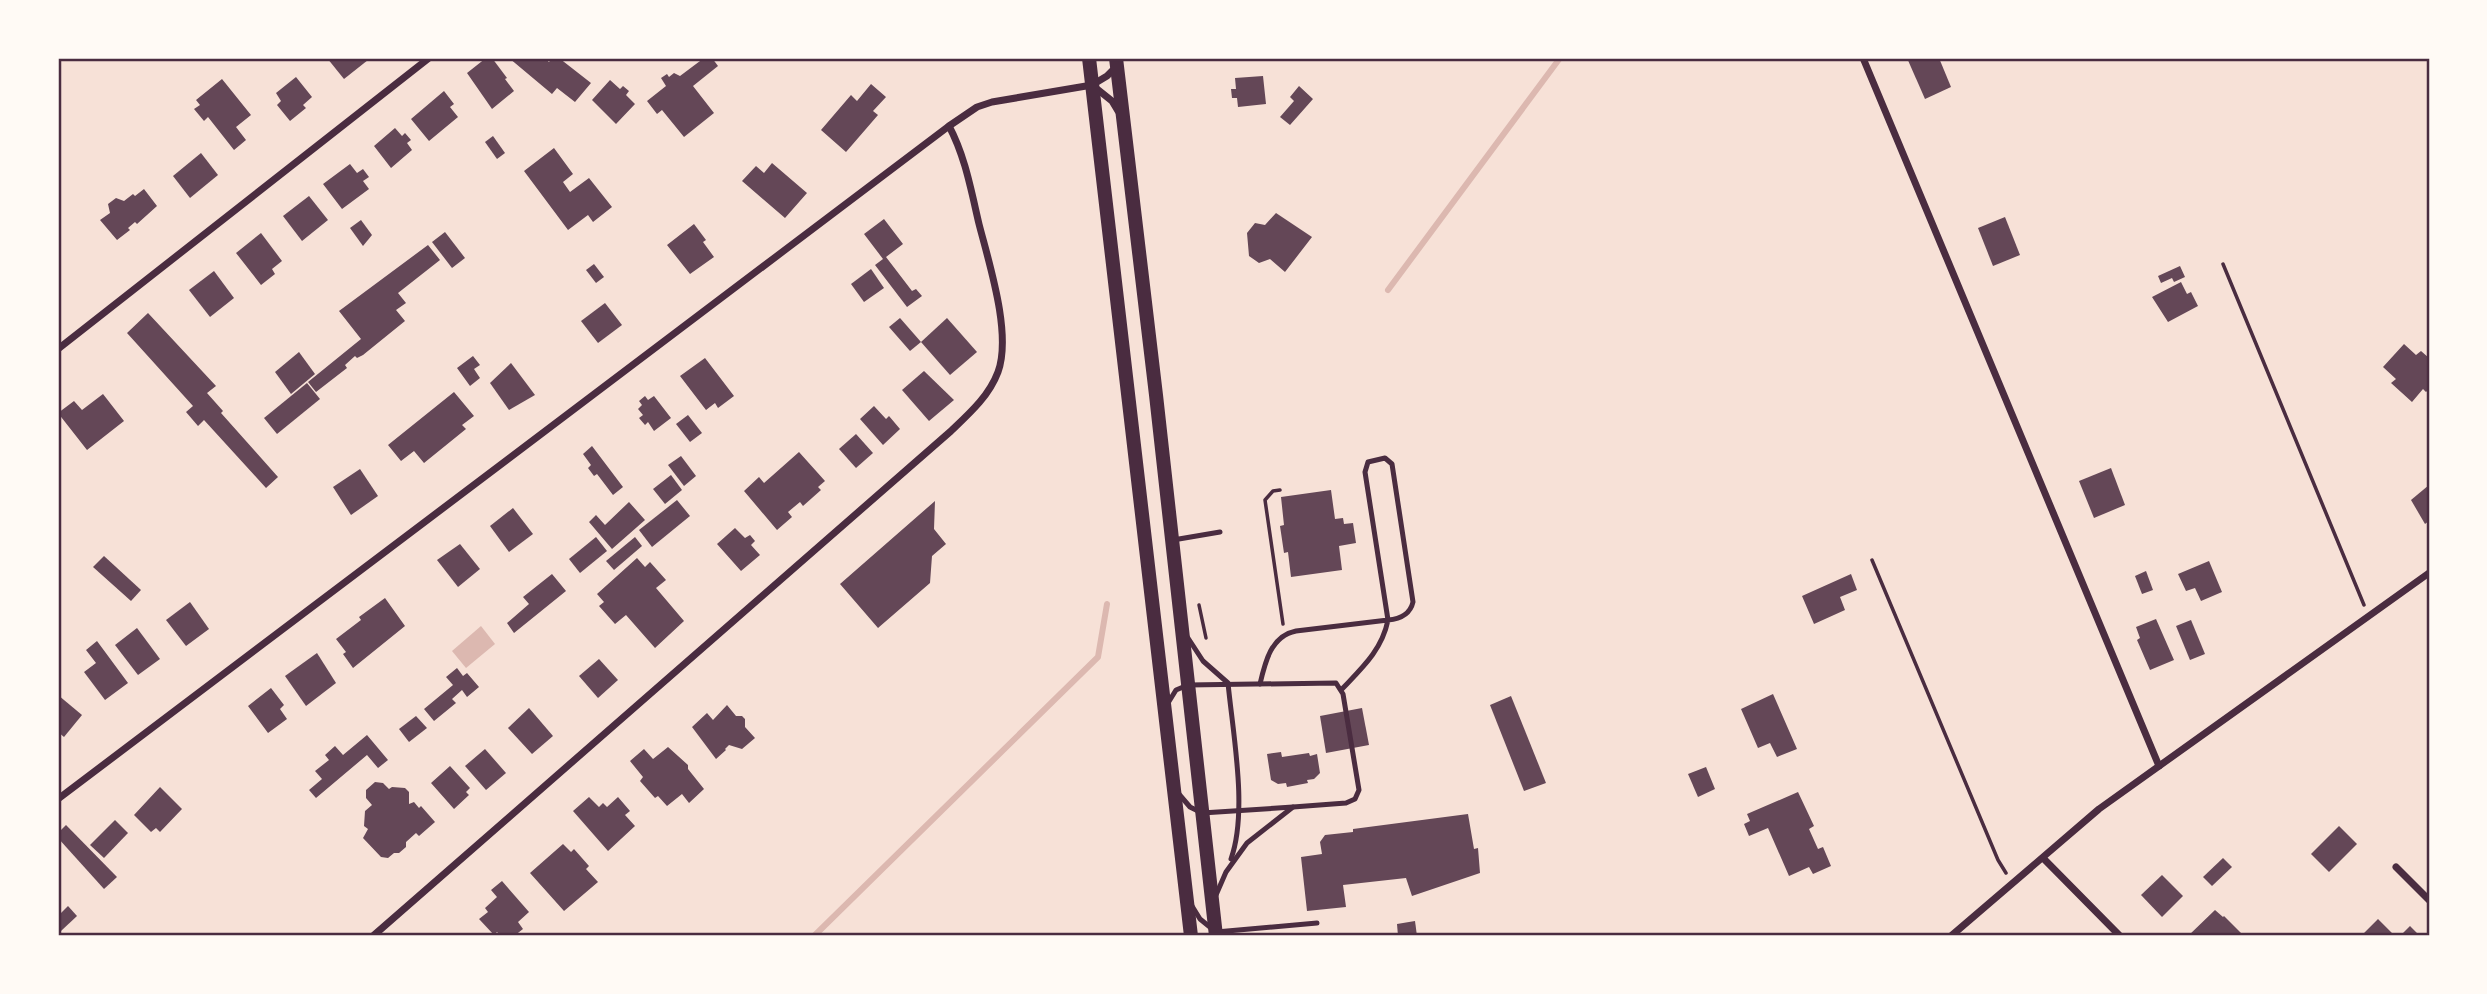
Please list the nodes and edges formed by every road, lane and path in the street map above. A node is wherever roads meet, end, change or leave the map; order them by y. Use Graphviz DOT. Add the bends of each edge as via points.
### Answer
graph roads {
  1 [pos="429,58"];
  2 [pos="1089,58"];
  3 [pos="1863,58"];
  4 [pos="1116,62"];
  5 [pos="1092,85"];
  6 [pos="1124,120"];
  7 [pos="949,126"];
  8 [pos="2223,264"];
  9 [pos="58,349"];
  10 [pos="1280,490"];
  11 [pos="1220,532"];
  12 [pos="1173,540"];
  13 [pos="1872,560"];
  14 [pos="2429,573"];
  15 [pos="1198,602"];
  16 [pos="2369,616"];
  17 [pos="1388,620"];
  18 [pos="1182,621"];
  19 [pos="1288,633"];
  20 [pos="1210,647"];
  21 [pos="1228,683"];
  22 [pos="1261,684"];
  23 [pos="1188,685"];
  24 [pos="1342,689"];
  25 [pos="1165,719"];
  26 [pos="2159,766"];
  27 [pos="1172,773"];
  28 [pos="58,799"];
  29 [pos="1293,807"];
  30 [pos="1240,810"];
  31 [pos="1202,813"];
  32 [pos="2043,858"];
  33 [pos="2396,867"];
  34 [pos="1226,872"];
  35 [pos="1184,880"];
  36 [pos="2014,883"];
  37 [pos="2429,900"];
  38 [pos="1213,908"];
  39 [pos="1317,923"];
  40 [pos="1216,934"];
  41 [pos="373,936"];
  42 [pos="1191,936"];
  43 [pos="1951,936"];
  44 [pos="2120,936"];
  1 -- 9 [label="street"];
  2 -- 5 [label="main road"];
  3 -- 26 [label="street"];
  4 -- 5 [label="street" via="1107,76"];
  4 -- 6 [label="main road"];
  5 -- 6 [label="street" via="1112,101"];
  5 -- 7 [label="street" via="992,102"];
  5 -- 25 [label="main road"];
  6 -- 12 [label="main road"];
  7 -- 28 [label="street"];
  7 -- 41 [label="street" via="962,158 997,298 1002,353 999,370 984,398"];
  8 -- 16 [label="path"];
  10 -- 19 [label="path" via="1265,500 1283,625"];
  11 -- 12 [label="lane"];
  12 -- 18 [label="main road"];
  13 -- 36 [label="path" via="1998,860"];
  14 -- 16 [label="street"];
  15 -- 20 [label="path"];
  16 -- 26 [label="street"];
  17 -- 17 [label="lane" via="1365,472 1368,462 1385,458 1392,464 1413,602 1403,617"];
  17 -- 19 [label="lane"];
  17 -- 24 [label="lane" via="1377,651"];
  18 -- 21 [label="lane" via="1195,652"];
  18 -- 23 [label="main road"];
  19 -- 22 [label="lane" via="1264,663"];
  21 -- 22 [label="lane"];
  21 -- 23 [label="lane"];
  21 -- 30 [label="lane"];
  22 -- 24 [label="lane" via="1336,683"];
  23 -- 25 [label="lane" via="1172,695"];
  23 -- 31 [label="main road"];
  24 -- 29 [label="lane" via="1357,795 1346,803"];
  25 -- 27 [label="main road"];
  26 -- 32 [label="street" via="2099,809"];
  27 -- 31 [label="lane" via="1181,797"];
  27 -- 35 [label="main road"];
  29 -- 30 [label="lane"];
  29 -- 34 [label="lane" via="1247,843"];
  30 -- 31 [label="lane"];
  30 -- 34 [label="lane"];
  31 -- 38 [label="main road"];
  32 -- 36 [label="street"];
  32 -- 44 [label="street"];
  33 -- 37 [label="street"];
  34 -- 38 [label="lane"];
  35 -- 40 [label="lane" via="1195,911"];
  35 -- 42 [label="main road"];
  36 -- 43 [label="street"];
  38 -- 40 [label="main road"];
  39 -- 40 [label="lane"];
}
